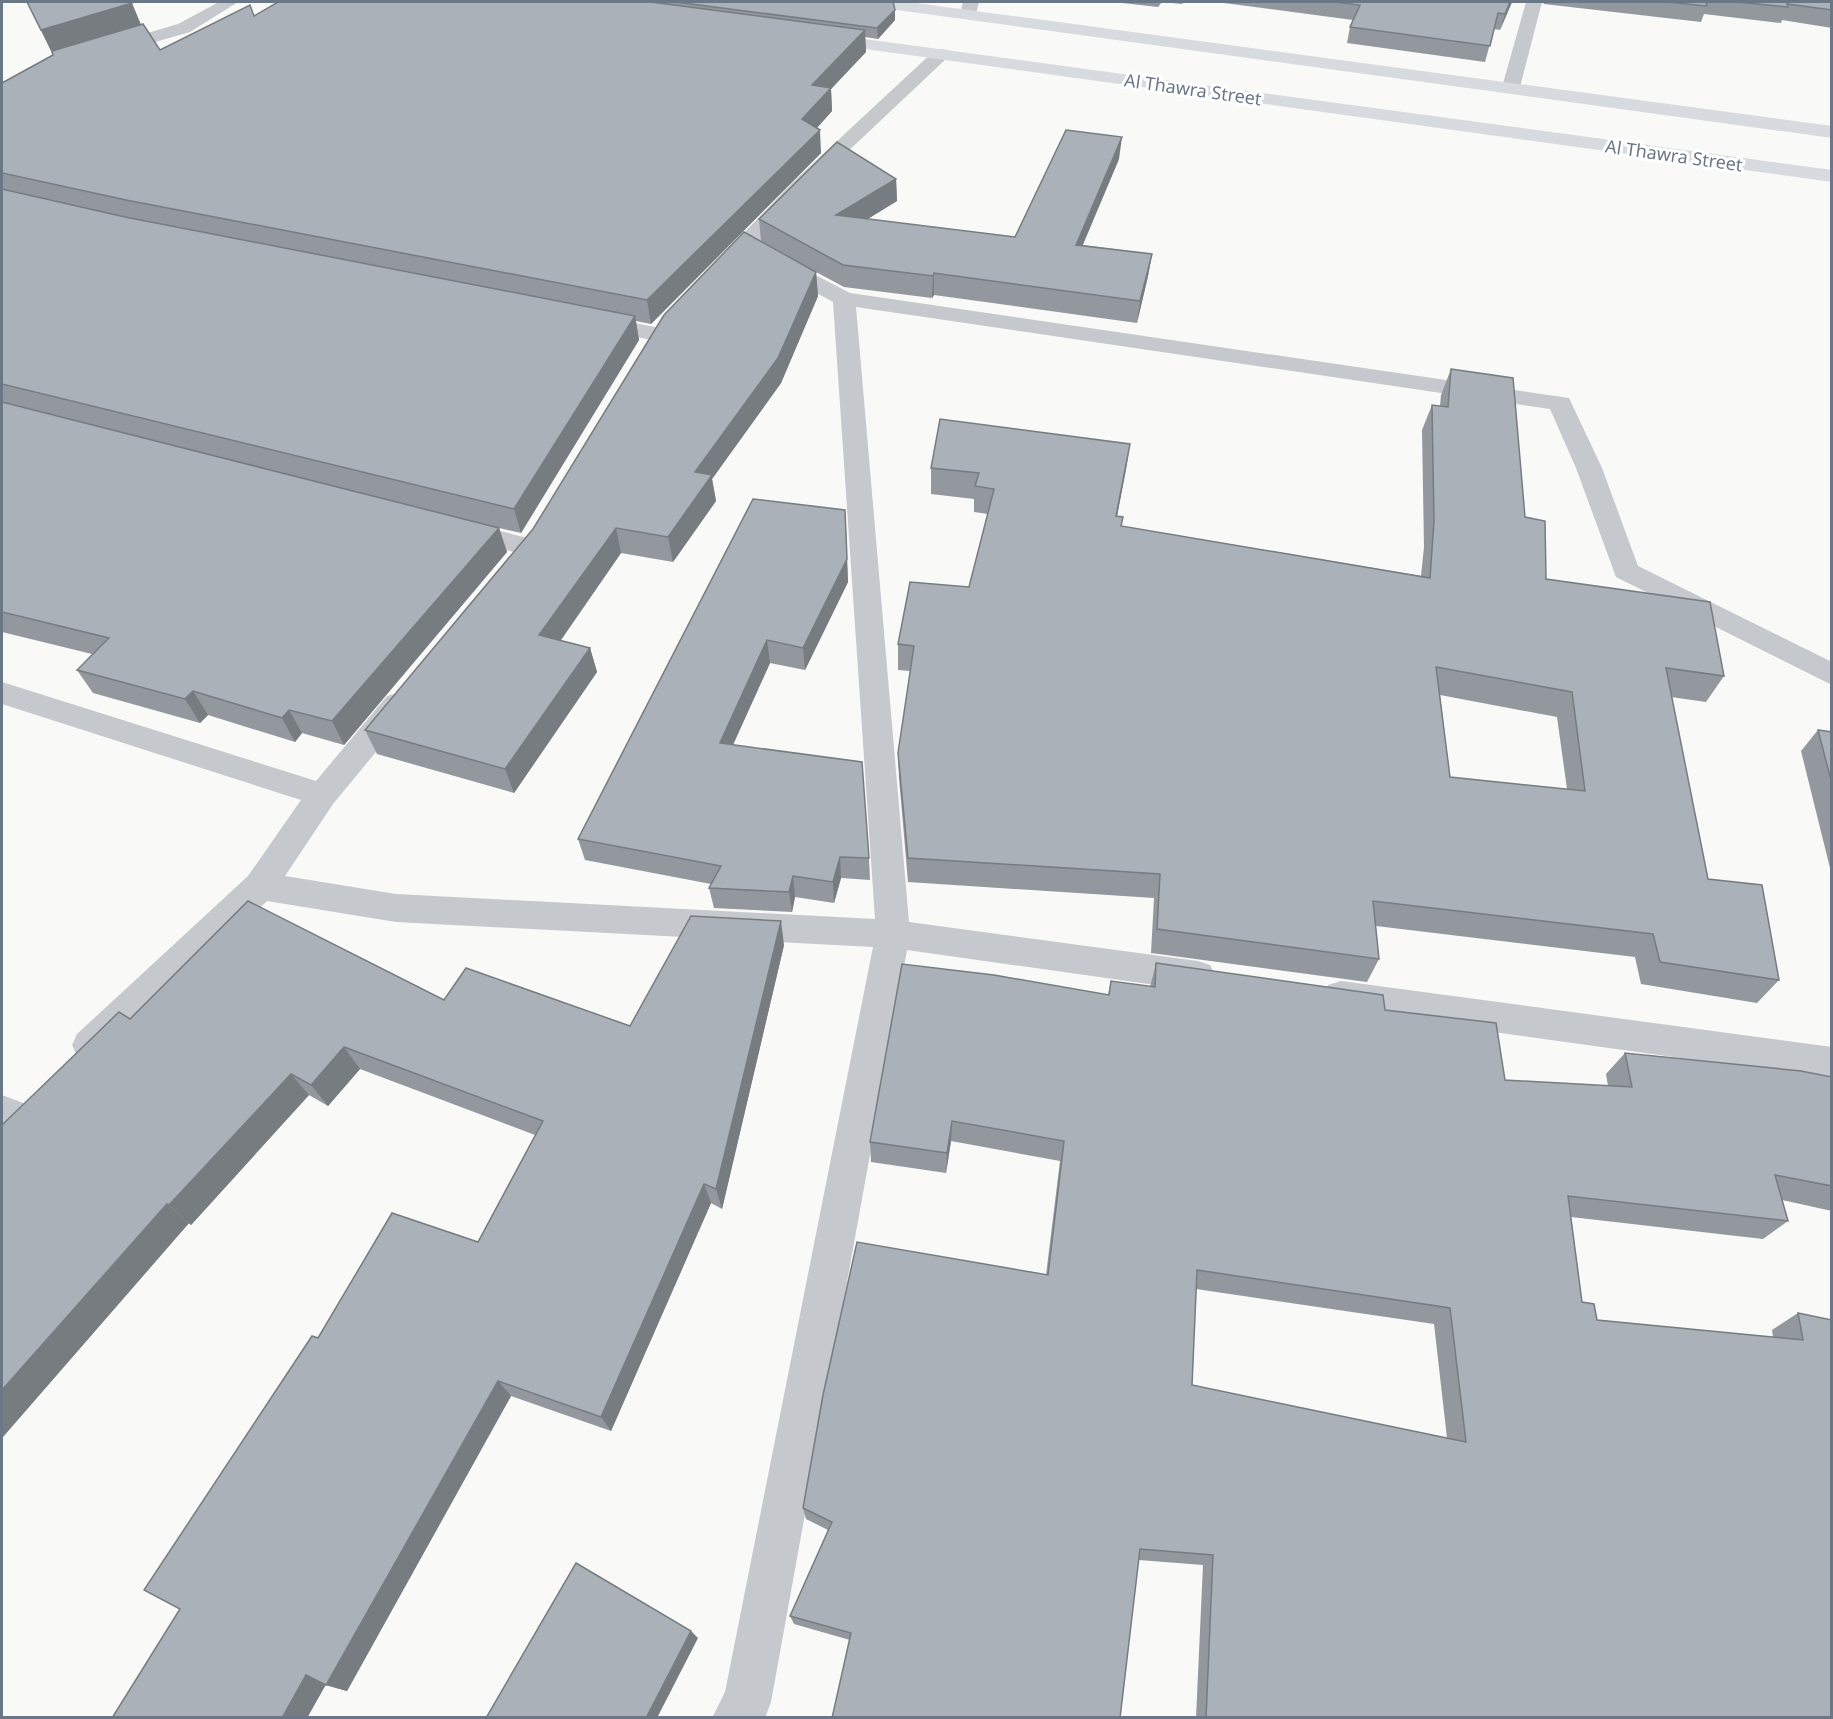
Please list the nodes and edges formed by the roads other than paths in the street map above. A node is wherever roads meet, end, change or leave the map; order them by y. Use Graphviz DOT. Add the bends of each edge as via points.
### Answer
graph roads {
  1 [pos="230,2"];
  2 [pos="875,2"];
  3 [pos="1534,2"];
  4 [pos="970,8"];
  5 [pos="800,35"];
  6 [pos="941,54"];
  7 [pos="93,56"];
  8 [pos="1511,87"];
  9 [pos="1832,132"];
  10 [pos="1832,176"];
  11 [pos="746,245"];
  12 [pos="705,285"];
  13 [pos="844,299"];
  14 [pos="576,318"];
  15 [pos="658,335"];
  16 [pos="437,524"];
  17 [pos="528,547"];
  18 [pos="1832,675"];
  19 [pos="414,685"];
  20 [pos="2,693"];
  21 [pos="322,795"];
  22 [pos="260,886"];
  23 [pos="893,934"];
  24 [pos="1226,980"];
  25 [pos="1309,991"];
  26 [pos="73,1061"];
  27 [pos="1832,1063"];
  28 [pos="736,1718"];
  1 -- 7 [label="street" via="184,28"];
  2 -- 4 [label="main road"];
  3 -- 8 [label="street"];
  4 -- 8 [label="main road"];
  5 -- 6 [label="main road, Al Thawra Street"];
  6 -- 10 [label="main road, Al Thawra Street"];
  6 -- 11 [label="street" via="800,186"];
  8 -- 9 [label="main road"];
  11 -- 12 [label="street"];
  11 -- 13 [label="street"];
  13 -- 18 [label="street" via="1560,403 1589,468 1626,571"];
  13 -- 23 [label="street"];
  14 -- 15 [label="street"];
  16 -- 17 [label="street"];
  19 -- 21 [label="street"];
  20 -- 21 [label="street"];
  21 -- 22 [label="street"];
  22 -- 23 [label="street" via="396,908"];
  22 -- 26 [label="street"];
  23 -- 24 [label="street"];
  23 -- 28 [label="street" via="747,1702"];
  25 -- 27 [label="street"];
}
